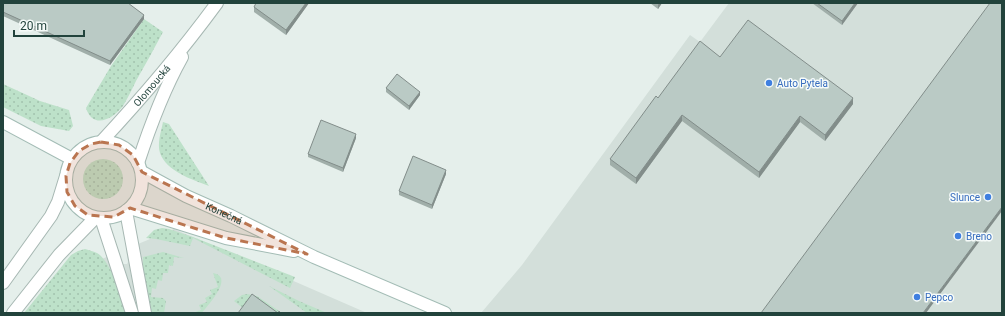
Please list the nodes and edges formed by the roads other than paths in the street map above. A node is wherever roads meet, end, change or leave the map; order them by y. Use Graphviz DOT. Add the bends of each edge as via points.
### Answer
graph roads {
  1 [pos="217,3"];
  2 [pos="200,27"];
  3 [pos="3,122"];
  4 [pos="101,142"];
  5 [pos="72,159"];
  6 [pos="140,167"];
  7 [pos="66,176"];
  8 [pos="128,210"];
  9 [pos="98,218"];
  10 [pos="307,254"];
  11 [pos="3,282"];
  12 [pos="12,313"];
  13 [pos="132,313"];
  14 [pos="146,313"];
  15 [pos="445,313"];
  1 -- 2 [label="main road, Olomoucká"];
  2 -- 4 [label="main road, Olomoucká" via="133,108"];
  2 -- 6 [label="main road, Olomoucká" via="169,80 149,129"];
  3 -- 5 [label="main road"];
  4 -- 5 [label="main road, Olomoucká" via="85,147"];
  4 -- 6 [label="main road" via="110,142 127,149"];
  5 -- 7 [label="main road"];
  6 -- 8 [label="main road, Olomoucká" via="143,182 141,192 137,201"];
  6 -- 10 [label="main road, Konečná" via="186,196"];
  7 -- 9 [label="main road" via="67,192 75,206"];
  7 -- 11 [label="main road" via="51,216"];
  8 -- 9 [label="main road" via="114,218"];
  8 -- 10 [label="main road, Konečná" via="226,238"];
  8 -- 14 [label="main road"];
  9 -- 12 [label="main road" via="59,255"];
  9 -- 13 [label="main road"];
  10 -- 15 [label="main road, Konečná"];
}
